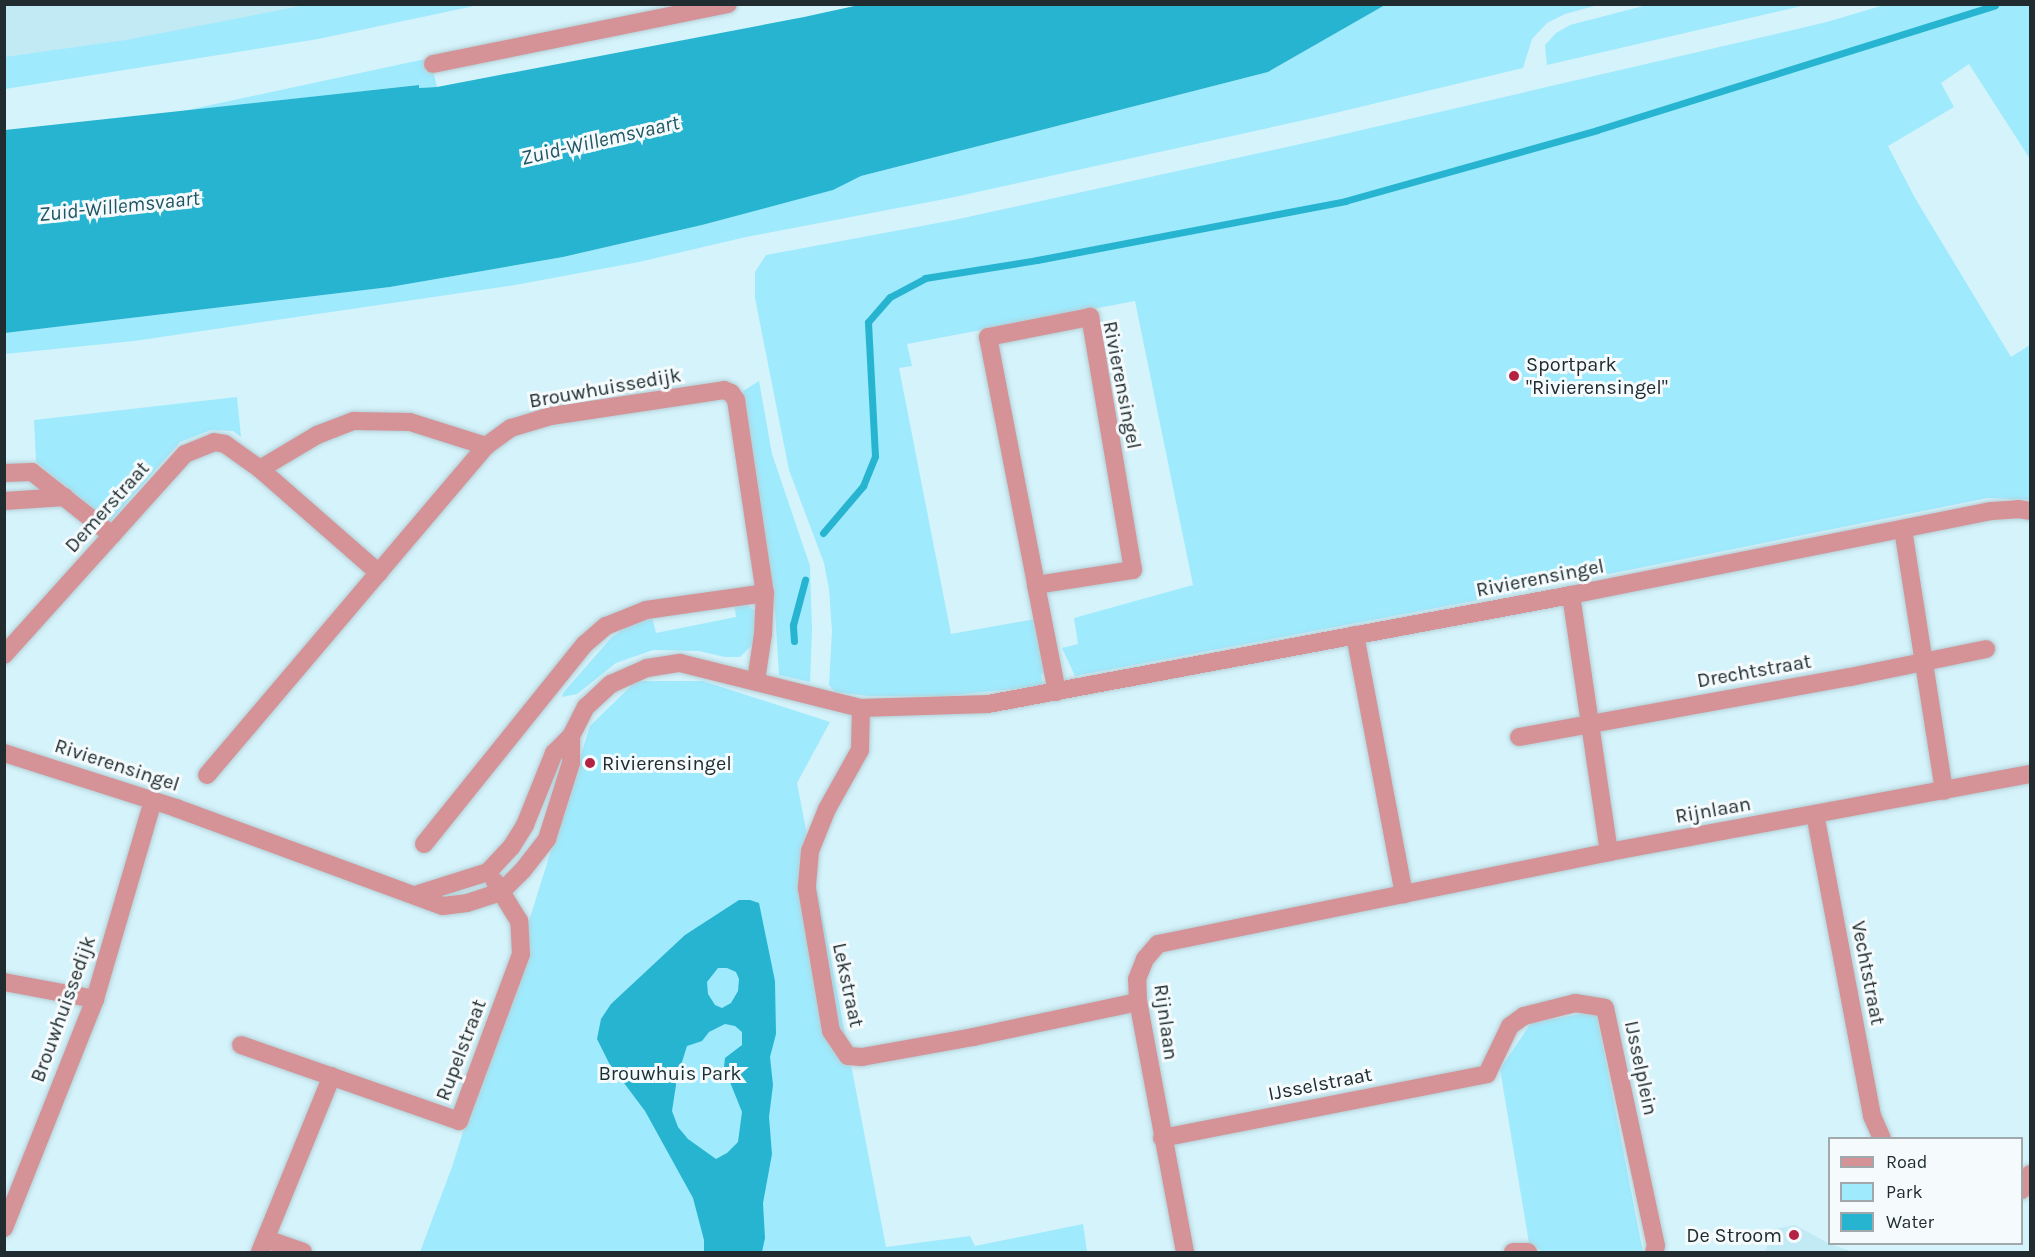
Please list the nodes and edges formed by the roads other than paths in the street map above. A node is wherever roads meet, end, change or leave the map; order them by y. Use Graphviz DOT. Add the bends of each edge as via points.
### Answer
graph roads {
  1 [pos="728,4"];
  2 [pos="433,64"];
  3 [pos="486,446"];
  4 [pos="260,469"];
  5 [pos="4,473"];
  6 [pos="65,497"];
  7 [pos="4,501"];
  8 [pos="2031,511"];
  9 [pos="1904,529"];
  10 [pos="112,535"];
  11 [pos="379,573"];
  12 [pos="1036,585"];
  13 [pos="765,593"];
  14 [pos="1571,595"];
  15 [pos="1355,635"];
  16 [pos="1986,649"];
  17 [pos="4,655"];
  18 [pos="1924,662"];
  19 [pos="756,681"];
  20 [pos="1057,692"];
  21 [pos="861,708"];
  22 [pos="1592,723"];
  23 [pos="571,736"];
  24 [pos="1519,737"];
  25 [pos="4,753"];
  26 [pos="2031,774"];
  27 [pos="207,775"];
  28 [pos="1944,791"];
  29 [pos="153,801"];
  30 [pos="1815,814"];
  31 [pos="424,844"];
  32 [pos="1609,852"];
  33 [pos="488,872"];
  34 [pos="501,892"];
  35 [pos="418,894"];
  36 [pos="1404,894"];
  37 [pos="4,982"];
  38 [pos="95,999"];
  39 [pos="1138,1002"];
  40 [pos="241,1045"];
  41 [pos="1487,1074"];
  42 [pos="332,1076"];
  43 [pos="1882,1137"];
  44 [pos="1162,1138"];
  45 [pos="2031,1174"];
  46 [pos="2023,1188"];
  47 [pos="4,1228"];
  48 [pos="263,1246"];
  49 [pos="303,1252"];
  50 [pos="1185,1252"];
  51 [pos="1654,1252"];
  1 -- 2 [label="street"];
  3 -- 4 [label="street" via="410,422 354,421 317,435"];
  3 -- 11 [label="street, Brouwhuissedijk"];
  3 -- 13 [label="street, Brouwhuissedijk" via="511,428 551,416 724,390 731,393 736,400"];
  4 -- 10 [label="street, Demerstraat" via="225,444 214,442 185,454"];
  4 -- 11 [label="street, Demerstraat"];
  5 -- 6 [label="street" via="32,472"];
  6 -- 7 [label="street"];
  6 -- 10 [label="street"];
  8 -- 9 [label="street, Rivierensingel" via="1992,512"];
  9 -- 14 [label="street, Rivierensingel"];
  9 -- 18 [label="street"];
  10 -- 17 [label="street, Demerstraat"];
  11 -- 27 [label="street, Brouwhuissedijk"];
  12 -- 12 [label="street, Rivierensingel" via="988,337 1090,317 1133,570"];
  12 -- 20 [label="street, Rivierensingel"];
  13 -- 19 [label="street, Brouwhuissedijk" via="764,634"];
  13 -- 31 [label="street" via="646,610 606,626 585,644"];
  14 -- 15 [label="street, Rivierensingel"];
  14 -- 22 [label="street"];
  15 -- 20 [label="street, Rivierensingel"];
  15 -- 36 [label="street"];
  16 -- 18 [label="street, Drechtstraat"];
  18 -- 22 [label="street, Drechtstraat"];
  18 -- 28 [label="street"];
  19 -- 21 [label="street, Rivierensingel"];
  19 -- 23 [label="street, Rivierensingel" via="680,663 647,668 610,684 586,707"];
  20 -- 21 [label="street, Rivierensingel" via="988,705"];
  21 -- 39 [label="street, Lekstraat" via="860,750 827,809 810,850 807,889 831,1031 848,1056 862,1058"];
  22 -- 24 [label="street, Drechtstraat"];
  22 -- 32 [label="street"];
  23 -- 33 [label="street, Rivierensingel" via="554,753 525,825"];
  23 -- 34 [label="street, Rivierensingel" via="571,763 547,839"];
  25 -- 29 [label="street, Rivierensingel"];
  26 -- 28 [label="street, Rijnlaan"];
  28 -- 30 [label="street, Rijnlaan"];
  29 -- 35 [label="street, Rivierensingel"];
  29 -- 38 [label="street, Brouwhuissedijk"];
  30 -- 32 [label="street, Rijnlaan"];
  30 -- 43 [label="street, Vechtstraat" via="1872,1116"];
  32 -- 36 [label="street, Rijnlaan"];
  33 -- 34 [label="street, Rupelstraat"];
  33 -- 35 [label="street, Rivierensingel"];
  34 -- 35 [label="street, Rivierensingel" via="444,906"];
  34 -- 42 [label="street, Rupelstraat" via="519,921 521,954 459,1121"];
  36 -- 39 [label="street, Rijnlaan" via="1158,944 1144,959 1137,979"];
  37 -- 38 [label="street"];
  38 -- 47 [label="street, Brouwhuissedijk"];
  39 -- 44 [label="street, Rijnlaan"];
  40 -- 42 [label="street, Rupelstraat"];
  41 -- 44 [label="street, IJsselstraat"];
  41 -- 51 [label="street, IJsselplein" via="1510,1026 1524,1016 1575,1003 1605,1008 1656,1246"];
  42 -- 48 [label="street"];
  44 -- 50 [label="street, Rijnlaan"];
  45 -- 46 [label="street"];
  48 -- 49 [label="street"];
}
